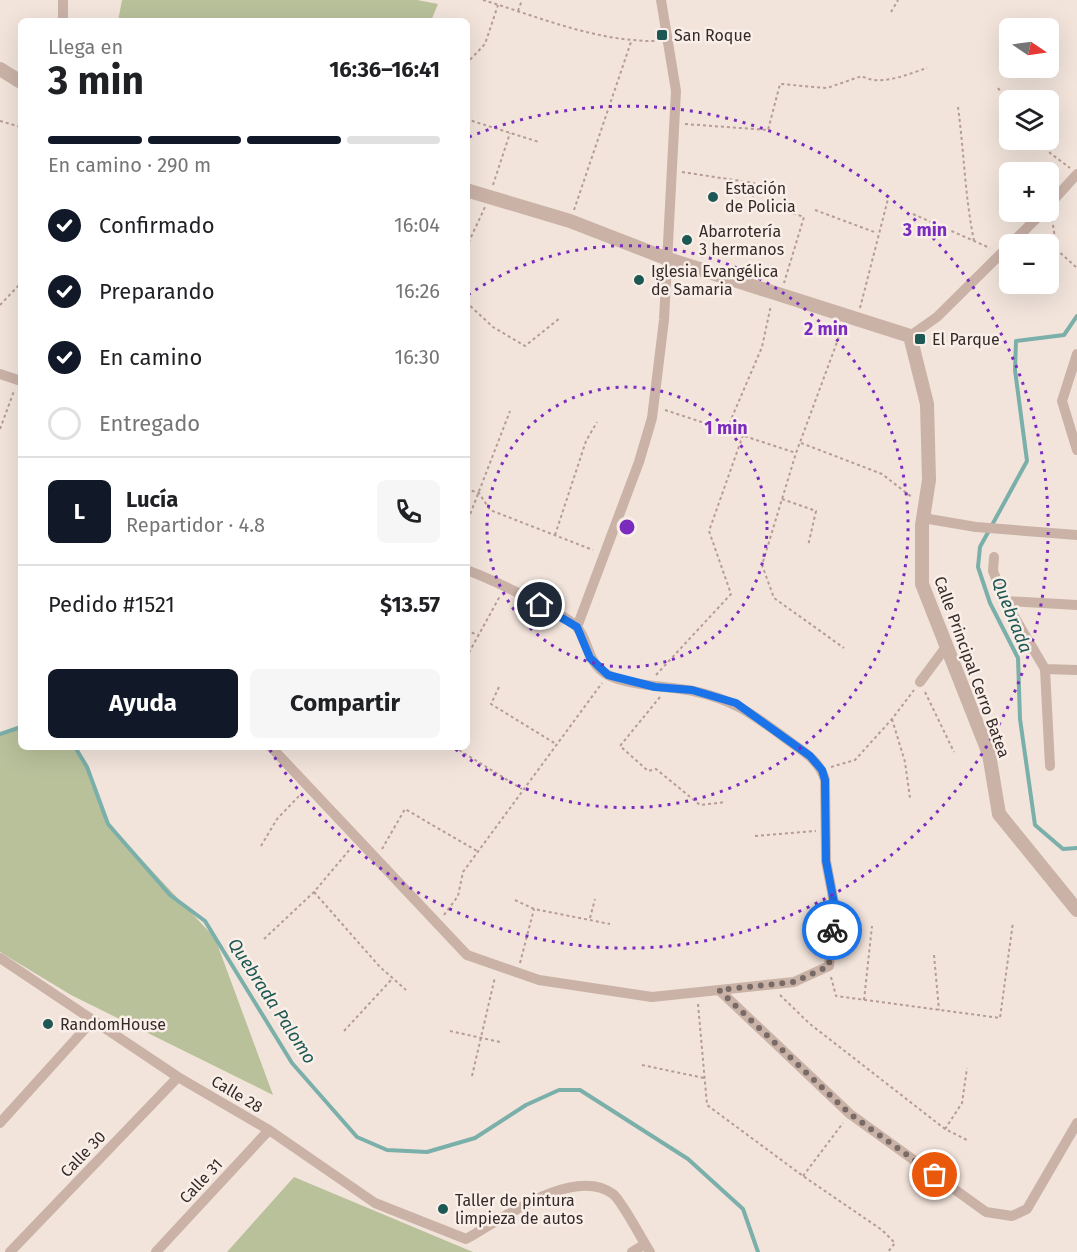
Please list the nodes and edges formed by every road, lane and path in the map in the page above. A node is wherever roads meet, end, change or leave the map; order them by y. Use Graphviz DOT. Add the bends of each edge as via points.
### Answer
graph roads {
  1 [pos="63,0"];
  2 [pos="483,0"];
  3 [pos="522,0"];
  4 [pos="661,0"];
  5 [pos="898,0"];
  6 [pos="498,4"];
  7 [pos="518,11"];
  8 [pos="891,12"];
  9 [pos="63,18"];
  10 [pos="669,41"];
  11 [pos="631,42"];
  12 [pos="470,60"];
  13 [pos="927,68"];
  14 [pos="0,69"];
  15 [pos="18,80"];
  16 [pos="958,107"];
  17 [pos="470,120"];
  18 [pos="0,123"];
  19 [pos="673,124"];
  20 [pos="18,126"];
  21 [pos="510,133"];
  22 [pos="538,142"];
  23 [pos="1049,150"];
  24 [pos="673,171"];
  25 [pos="1077,174"];
  26 [pos="470,191"];
  27 [pos="1059,194"];
  28 [pos="889,195"];
  29 [pos="490,197"];
  30 [pos="815,210"];
  31 [pos="913,214"];
  32 [pos="570,221"];
  33 [pos="1032,222"];
  34 [pos="1050,222"];
  35 [pos="877,233"];
  36 [pos="1019,234"];
  37 [pos="470,240"];
  38 [pos="974,241"];
  39 [pos="999,253"];
  40 [pos="999,254"];
  41 [pos="668,259"];
  42 [pos="1077,268"];
  43 [pos="18,286"];
  44 [pos="777,294"];
  45 [pos="0,305"];
  46 [pos="470,306"];
  47 [pos="852,317"];
  48 [pos="560,318"];
  49 [pos="910,336"];
  50 [pos="1077,354"];
  51 [pos="0,374"];
  52 [pos="18,380"];
  53 [pos="18,383"];
  54 [pos="653,407"];
  55 [pos="510,411"];
  56 [pos="597,422"];
  57 [pos="0,429"];
  58 [pos="727,430"];
  59 [pos="743,435"];
  60 [pos="801,443"];
  61 [pos="1077,450"];
  62 [pos="796,453"];
  63 [pos="470,490"];
  64 [pos="479,493"];
  65 [pos="782,499"];
  66 [pos="924,513"];
  67 [pos="470,515"];
  68 [pos="1077,535"];
  69 [pos="555,536"];
  70 [pos="808,546"];
  71 [pos="604,555"];
  72 [pos="994,557"];
  73 [pos="470,572"];
  74 [pos="505,588"];
  75 [pos="1005,601"];
  76 [pos="1077,605"];
  77 [pos="577,627"];
  78 [pos="470,632"];
  79 [pos="479,635"];
  80 [pos="946,646"];
  81 [pos="844,648"];
  82 [pos="470,651"];
  83 [pos="1045,669"];
  84 [pos="1077,670"];
  85 [pos="608,675"];
  86 [pos="920,682"];
  87 [pos="648,684"];
  88 [pos="498,687"];
  89 [pos="668,688"];
  90 [pos="892,719"];
  91 [pos="556,744"];
  92 [pos="274,750"];
  93 [pos="459,750"];
  94 [pos="954,752"];
  95 [pos="1050,766"];
  96 [pos="822,770"];
  97 [pos="308,787"];
  98 [pos="522,789"];
  99 [pos="910,798"];
  100 [pos="726,802"];
  101 [pos="825,831"];
  102 [pos="755,836"];
  103 [pos="359,839"];
  104 [pos="261,846"];
  105 [pos="478,852"];
  106 [pos="377,857"];
  107 [pos="314,892"];
  108 [pos="595,899"];
  109 [pos="515,900"];
  110 [pos="534,909"];
  111 [pos="1077,910"];
  112 [pos="590,918"];
  113 [pos="438,922"];
  114 [pos="1013,922"];
  115 [pos="610,924"];
  116 [pos="872,926"];
  117 [pos="264,939"];
  118 [pos="934,955"];
  119 [pos="0,958"];
  120 [pos="498,966"];
  121 [pos="829,966"];
  122 [pos="517,972"];
  123 [pos="392,979"];
  124 [pos="770,985"];
  125 [pos="406,990"];
  126 [pos="719,990"];
  127 [pos="696,992"];
  128 [pos="864,1000"];
  129 [pos="939,1010"];
  130 [pos="93,1020"];
  131 [pos="344,1031"];
  132 [pos="450,1031"];
  133 [pos="480,1037"];
  134 [pos="500,1042"];
  135 [pos="642,1065"];
  136 [pos="967,1068"];
  137 [pos="472,1076"];
  138 [pos="178,1077"];
  139 [pos="704,1078"];
  140 [pos="850,1114"];
  141 [pos="0,1123"];
  142 [pos="1077,1123"];
  143 [pos="945,1129"];
  144 [pos="269,1130"];
  145 [pos="968,1140"];
  146 [pos="803,1176"];
  147 [pos="647,1248"];
  148 [pos="9,1252"];
  149 [pos="156,1252"];
  150 [pos="632,1252"];
  151 [pos="888,1252"];
  1 -- 9 [label="street"];
  2 -- 6 [label="path"];
  3 -- 7 [label="path"];
  4 -- 10 [label="street"];
  5 -- 8 [label="path"];
  6 -- 7 [label="path"];
  6 -- 12 [label="path" via="485,44"];
  7 -- 11 [label="path"];
  10 -- 11 [label="path"];
  10 -- 19 [label="street" via="676,84"];
  11 -- 32 [label="path"];
  13 -- 19 [label="path" via="871,81 862,76 827,88 780,84 768,130"];
  14 -- 15 [label="street"];
  16 -- 38 [label="path"];
  17 -- 21 [label="path"];
  18 -- 20 [label="path"];
  19 -- 24 [label="street"];
  21 -- 22 [label="path"];
  21 -- 29 [label="path"];
  23 -- 25 [label="path"];
  24 -- 41 [label="street"];
  24 -- 44 [label="path" via="754,183 753,200 804,217"];
  25 -- 27 [label="street"];
  26 -- 29 [label="street"];
  28 -- 35 [label="path"];
  29 -- 32 [label="street"];
  29 -- 37 [label="path"];
  30 -- 35 [label="path"];
  31 -- 38 [label="path"];
  32 -- 41 [label="street"];
  33 -- 36 [label="street"];
  34 -- 42 [label="path" via="1057,250"];
  35 -- 47 [label="path"];
  38 -- 39 [label="path"];
  40 -- 49 [label="street" via="937,317"];
  41 -- 44 [label="street"];
  41 -- 54 [label="street"];
  43 -- 45 [label="path"];
  44 -- 47 [label="street"];
  44 -- 58 [label="path" via="762,347"];
  46 -- 48 [label="path" via="493,327 525,346"];
  47 -- 49 [label="street"];
  47 -- 60 [label="path" via="824,375"];
  49 -- 66 [label="street, Calle Principal Cerro Batea" via="927,404 929,480"];
  50 -- 61 [label="street" via="1062,401"];
  51 -- 52 [label="street"];
  53 -- 57 [label="path"];
  54 -- 58 [label="path"];
  54 -- 71 [label="street" via="639,462"];
  55 -- 64 [label="path"];
  56 -- 69 [label="path" via="586,441"];
  58 -- 59 [label="path"];
  59 -- 62 [label="path"];
  59 -- 87 [label="path" via="709,531 731,594"];
  60 -- 62 [label="path"];
  60 -- 66 [label="path" via="882,474"];
  62 -- 65 [label="path"];
  63 -- 64 [label="path"];
  64 -- 67 [label="path"];
  64 -- 69 [label="path" via="490,510"];
  65 -- 70 [label="path" via="816,512"];
  65 -- 81 [label="path" via="762,565 774,598"];
  66 -- 68 [label="street" via="976,527"];
  66 -- 80 [label="street, Calle Principal Cerro Batea" via="922,584"];
  69 -- 71 [label="path"];
  71 -- 77 [label="street"];
  72 -- 75 [label="street" via="993,571"];
  73 -- 74 [label="street"];
  74 -- 77 [label="street"];
  74 -- 79 [label="path"];
  75 -- 76 [label="street"];
  75 -- 83 [label="street"];
  77 -- 85 [label="street" via="590,658"];
  78 -- 79 [label="path"];
  79 -- 82 [label="path"];
  80 -- 86 [label="street"];
  80 -- 111 [label="street, Calle Principal Cerro Batea" via="989,754 999,814"];
  83 -- 84 [label="street"];
  83 -- 95 [label="street"];
  85 -- 87 [label="street"];
  85 -- 91 [label="path"];
  86 -- 90 [label="path"];
  86 -- 94 [label="path"];
  87 -- 89 [label="street"];
  88 -- 91 [label="path" via="491,704"];
  89 -- 96 [label="street" via="692,690 736,703 810,756"];
  89 -- 100 [label="path" via="620,746 648,771 656,770 700,805"];
  90 -- 96 [label="path" via="855,760"];
  90 -- 99 [label="path"];
  91 -- 98 [label="path"];
  92 -- 97 [label="street"];
  93 -- 98 [label="path"];
  96 -- 101 [label="street"];
  97 -- 103 [label="street"];
  97 -- 104 [label="path" via="277,819"];
  98 -- 105 [label="path"];
  101 -- 102 [label="path"];
  101 -- 121 [label="street" via="835,908"];
  103 -- 106 [label="street"];
  103 -- 107 [label="path"];
  105 -- 106 [label="path" via="405,809"];
  105 -- 113 [label="path" via="463,872 458,896"];
  106 -- 113 [label="street"];
  107 -- 117 [label="path"];
  107 -- 123 [label="path"];
  108 -- 112 [label="path"];
  109 -- 110 [label="path"];
  110 -- 112 [label="path"];
  110 -- 122 [label="path"];
  112 -- 115 [label="path"];
  113 -- 120 [label="street" via="467,955"];
  114 -- 129 [label="path" via="1000,1018"];
  116 -- 128 [label="path"];
  118 -- 129 [label="path"];
  119 -- 130 [label="street, Calle 28"];
  120 -- 122 [label="street"];
  120 -- 133 [label="path"];
  121 -- 124 [label="street" via="794,982"];
  121 -- 128 [label="path" via="836,996"];
  122 -- 127 [label="street" via="539,980 652,997"];
  123 -- 125 [label="path"];
  123 -- 131 [label="path"];
  124 -- 126 [label="street"];
  124 -- 143 [label="path" via="810,1024"];
  126 -- 127 [label="street"];
  126 -- 140 [label="street"];
  127 -- 139 [label="path"];
  128 -- 129 [label="path"];
  130 -- 138 [label="street, Calle 28"];
  130 -- 141 [label="street"];
  132 -- 133 [label="path"];
  133 -- 134 [label="path"];
  133 -- 137 [label="path"];
  135 -- 139 [label="path"];
  136 -- 143 [label="path" via="962,1102"];
  138 -- 144 [label="street, Calle 28"];
  138 -- 148 [label="street, Calle 30"];
  139 -- 146 [label="path" via="707,1105"];
  140 -- 142 [label="street" via="986,1212 999,1216 1012,1216 1027,1209"];
  140 -- 146 [label="path"];
  143 -- 145 [label="path"];
  144 -- 147 [label="street, Calle 28" via="375,1203 466,1239 553,1191 589,1184 614,1194"];
  144 -- 149 [label="street, Calle 31"];
  146 -- 151 [label="path" via="882,1230 895,1243"];
  147 -- 150 [label="street"];
}
